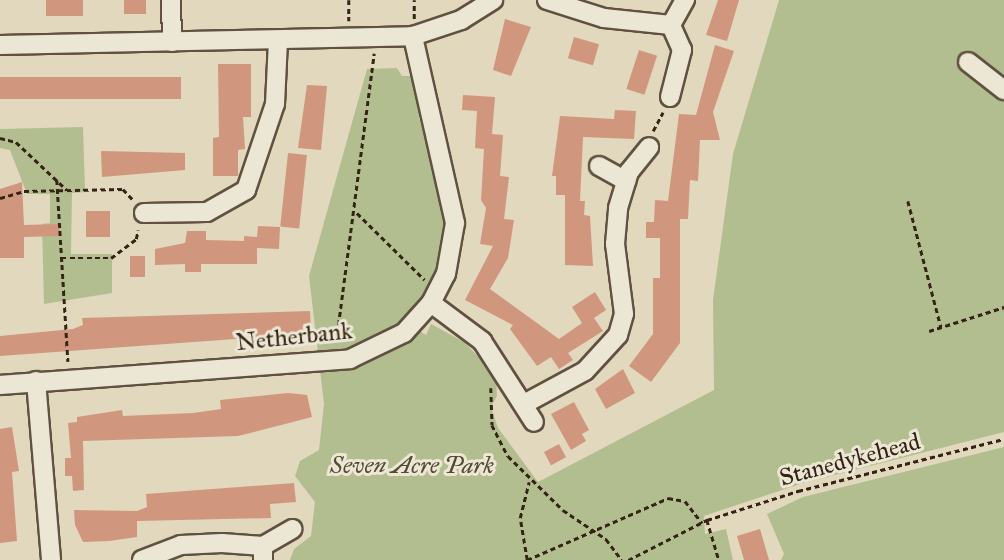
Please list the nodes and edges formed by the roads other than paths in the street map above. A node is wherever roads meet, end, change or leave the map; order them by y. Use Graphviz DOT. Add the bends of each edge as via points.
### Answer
graph roads {
  1 [pos="171,0"];
  2 [pos="493,0"];
  3 [pos="547,0"];
  4 [pos="685,0"];
  5 [pos="671,25"];
  6 [pos="414,36"];
  7 [pos="172,41"];
  8 [pos="278,41"];
  9 [pos="0,45"];
  10 [pos="968,62"];
  11 [pos="1004,90"];
  12 [pos="670,97"];
  13 [pos="649,147"];
  14 [pos="599,166"];
  15 [pos="626,181"];
  16 [pos="144,213"];
  17 [pos="434,297"];
  18 [pos="36,381"];
  19 [pos="0,386"];
  20 [pos="524,404"];
  21 [pos="534,422"];
  22 [pos="293,529"];
  23 [pos="263,553"];
  24 [pos="51,560"];
  25 [pos="142,560"];
  1 -- 7 [label="street"];
  2 -- 6 [label="street" via="461,20"];
  3 -- 5 [label="street" via="604,18"];
  4 -- 5 [label="street"];
  5 -- 12 [label="street" via="682,50"];
  6 -- 8 [label="street"];
  6 -- 17 [label="street, Netherbank" via="454,204 452,246"];
  7 -- 8 [label="street"];
  7 -- 9 [label="street"];
  8 -- 16 [label="street" via="275,104 246,190 207,212"];
  10 -- 11 [label="street"];
  13 -- 15 [label="street"];
  14 -- 15 [label="street"];
  15 -- 20 [label="street" via="615,244 624,299 618,335 584,371"];
  17 -- 18 [label="street, Netherbank" via="390,343 332,361"];
  17 -- 20 [label="street" via="482,341"];
  18 -- 19 [label="street, Netherbank"];
  18 -- 24 [label="street"];
  20 -- 21 [label="street"];
  22 -- 23 [label="street"];
  23 -- 25 [label="street" via="181,545"];
}
